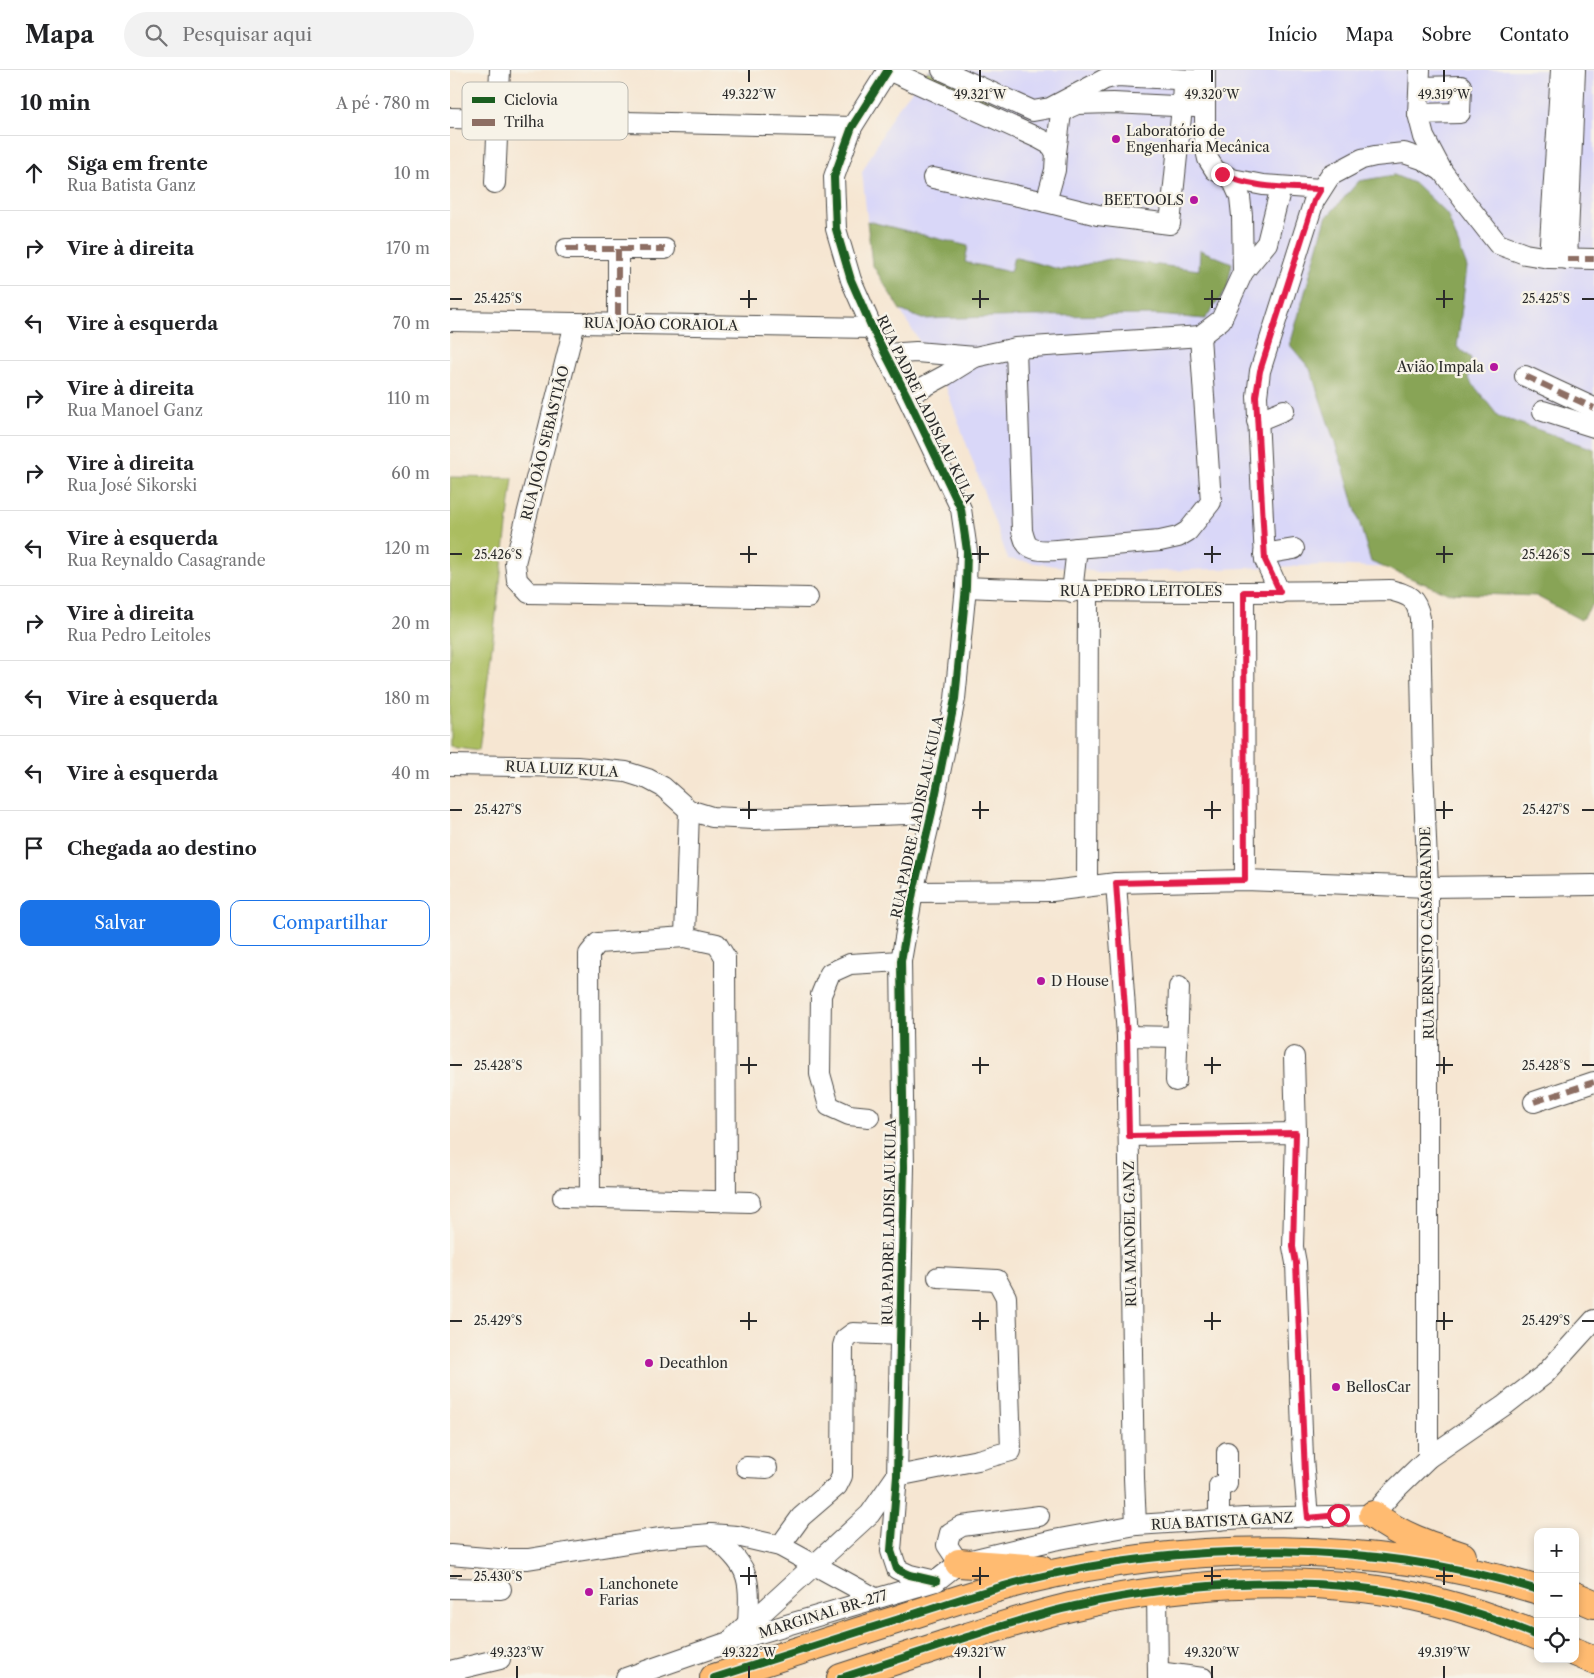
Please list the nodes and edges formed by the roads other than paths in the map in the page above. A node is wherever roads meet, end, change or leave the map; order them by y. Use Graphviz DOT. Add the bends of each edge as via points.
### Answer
graph roads {
  1 [pos="888,70"];
  2 [pos="942,70"];
  3 [pos="1561,70"];
  4 [pos="1575,70"];
  5 [pos="1204,75"];
  6 [pos="1420,78"];
  7 [pos="1182,80"];
  8 [pos="1182,107"];
  9 [pos="1204,108"];
  10 [pos="1062,113"];
  11 [pos="1418,114"];
  12 [pos="628,123"];
  13 [pos="852,127"];
  14 [pos="1028,134"];
  15 [pos="496,140"];
  16 [pos="1056,153"];
  17 [pos="1442,171"];
  18 [pos="933,178"];
  19 [pos="1232,179"];
  20 [pos="495,183"];
  21 [pos="1281,187"];
  22 [pos="1321,189"];
  23 [pos="1046,202"];
  24 [pos="566,250"];
  25 [pos="618,250"];
  26 [pos="665,250"];
  27 [pos="1558,258"];
  28 [pos="1594,259"];
  29 [pos="1243,272"];
  30 [pos="450,321"];
  31 [pos="575,323"];
  32 [pos="618,324"];
  33 [pos="872,328"];
  34 [pos="1200,336"];
  35 [pos="1016,348"];
  36 [pos="886,354"];
  37 [pos="975,356"];
  38 [pos="1525,376"];
  39 [pos="907,396"];
  40 [pos="1594,408"];
  41 [pos="1284,410"];
  42 [pos="1543,411"];
  43 [pos="1257,421"];
  44 [pos="1594,427"];
  45 [pos="1078,548"];
  46 [pos="1294,549"];
  47 [pos="1264,554"];
  48 [pos="966,587"];
  49 [pos="1080,592"];
  50 [pos="1244,592"];
  51 [pos="1280,592"];
  52 [pos="1405,594"];
  53 [pos="808,598"];
  54 [pos="450,765"];
  55 [pos="689,810"];
  56 [pos="932,812"];
  57 [pos="1245,880"];
  58 [pos="1116,883"];
  59 [pos="1594,885"];
  60 [pos="1087,886"];
  61 [pos="1428,887"];
  62 [pos="913,892"];
  63 [pos="685,937"];
  64 [pos="901,961"];
  65 [pos="1179,987"];
  66 [pos="1127,1036"];
  67 [pos="1178,1038"];
  68 [pos="1294,1057"];
  69 [pos="1176,1081"];
  70 [pos="1594,1082"];
  71 [pos="1534,1102"];
  72 [pos="869,1117"];
  73 [pos="1296,1133"];
  74 [pos="1129,1136"];
  75 [pos="563,1197"];
  76 [pos="590,1198"];
  77 [pos="726,1200"];
  78 [pos="750,1202"];
  79 [pos="938,1277"];
  80 [pos="1594,1320"];
  81 [pos="900,1334"];
  82 [pos="1227,1452"];
  83 [pos="1428,1458"];
  84 [pos="746,1467"];
  85 [pos="767,1468"];
  86 [pos="896,1476"];
  87 [pos="1373,1515"];
  88 [pos="1039,1516"];
  89 [pos="1308,1518"];
  90 [pos="1219,1520"];
  91 [pos="1136,1525"];
  92 [pos="711,1534"];
  93 [pos="780,1546"];
  94 [pos="450,1555"];
  95 [pos="959,1563"];
  96 [pos="815,1566"];
  97 [pos="1067,1571"];
  98 [pos="1534,1579"];
  99 [pos="936,1581"];
  100 [pos="450,1588"];
  101 [pos="1534,1589"];
  102 [pos="501,1590"];
  103 [pos="1157,1592"];
  104 [pos="875,1598"];
  105 [pos="1579,1598"];
  106 [pos="1579,1603"];
  107 [pos="1594,1604"];
  108 [pos="1594,1608"];
  109 [pos="748,1623"];
  110 [pos="1534,1635"];
  111 [pos="729,1642"];
  112 [pos="1579,1654"];
  113 [pos="500,1659"];
  114 [pos="1594,1660"];
  115 [pos="450,1671"];
  116 [pos="1158,1675"];
  117 [pos="626,1678"];
  118 [pos="714,1678"];
  119 [pos="841,1678"];
  120 [pos="1203,1678"];
  1 -- 13 [label="street, RUA PADRE LADISLAU KULA"];
  1 -- 14 [label="street"];
  2 -- 7 [label="street" via="1033,111 1050,108 1117,76"];
  3 -- 27 [label="street"];
  4 -- 27 [label="street"];
  5 -- 7 [label="street"];
  5 -- 9 [label="street"];
  6 -- 11 [label="street"];
  6 -- 11 [label="street" via="1461,86 1460,113"];
  7 -- 8 [label="street"];
  8 -- 9 [label="street"];
  8 -- 10 [label="street" via="1077,104"];
  8 -- 23 [label="street" via="1170,224 1098,215"];
  9 -- 19 [label="street" via="1208,158 1215,170"];
  10 -- 14 [label="street" via="1044,129"];
  10 -- 16 [label="street"];
  11 -- 17 [label="street" via="1424,137"];
  12 -- 13 [label="street"];
  13 -- 33 [label="street, RUA PADRE LADISLAU KULA" via="834,178 836,229 851,280"];
  14 -- 16 [label="street" via="1050,145"];
  15 -- 20 [label="street"];
  16 -- 23 [label="street"];
  17 -- 22 [label="street" via="1422,158 1404,153 1375,156 1362,159 1330,176"];
  17 -- 27 [label="street" via="1498,244 1525,254"];
  18 -- 23 [label="street"];
  19 -- 21 [label="street"];
  19 -- 29 [label="street" via="1240,197"];
  21 -- 22 [label="street"];
  21 -- 29 [label="street" via="1267,243"];
  22 -- 43 [label="street" via="1314,201 1260,371"];
  24 -- 25 [label="street"];
  25 -- 26 [label="street"];
  25 -- 32 [label="street"];
  27 -- 28 [label="street"];
  29 -- 34 [label="street" via="1221,320"];
  30 -- 31 [label="street, RUA JOÃO CORAIOLA"];
  31 -- 32 [label="street, RUA JOÃO CORAIOLA"];
  31 -- 53 [label="street, RUA JOÃO SEBASTIÃO" via="515,563 517,580 529,593"];
  32 -- 33 [label="street, RUA JOÃO CORAIOLA"];
  33 -- 36 [label="street, RUA PADRE LADISLAU KULA"];
  34 -- 35 [label="street"];
  34 -- 45 [label="street" via="1211,502 1188,531 1178,537"];
  35 -- 37 [label="street"];
  35 -- 45 [label="street" via="1022,531 1026,544 1033,549"];
  36 -- 37 [label="street" via="916,352"];
  36 -- 39 [label="street, RUA PADRE LADISLAU KULA"];
  37 -- 39 [label="street"];
  38 -- 40 [label="street"];
  39 -- 48 [label="street, RUA PADRE LADISLAU KULA" via="962,509 967,551"];
  41 -- 43 [label="street"];
  42 -- 44 [label="street"];
  43 -- 47 [label="street"];
  45 -- 49 [label="street"];
  46 -- 47 [label="street"];
  47 -- 51 [label="street"];
  48 -- 49 [label="street, RUA PEDRO LEITOLES"];
  48 -- 56 [label="street, RUA PADRE LADISLAU KULA" via="954,699"];
  49 -- 50 [label="street, RUA PEDRO LEITOLES"];
  49 -- 60 [label="street"];
  50 -- 51 [label="street, RUA PEDRO LEITOLES"];
  50 -- 57 [label="street"];
  51 -- 52 [label="street, RUA PEDRO LEITOLES" via="1390,590"];
  52 -- 61 [label="street, RUA ERNESTO CASAGRANDE" via="1417,604 1420,618"];
  54 -- 55 [label="street, RUA LUIZ KULA" via="577,767 626,772 663,787"];
  55 -- 56 [label="street, RUA LUIZ KULA" via="712,817 754,819"];
  55 -- 63 [label="street"];
  56 -- 62 [label="street, RUA PADRE LADISLAU KULA"];
  57 -- 58 [label="street"];
  57 -- 61 [label="street"];
  58 -- 60 [label="street"];
  58 -- 66 [label="street, RUA MANOEL GANZ"];
  59 -- 61 [label="street"];
  60 -- 62 [label="street" via="1052,891"];
  61 -- 83 [label="street, RUA ERNESTO CASAGRANDE"];
  62 -- 64 [label="street, RUA PADRE LADISLAU KULA"];
  63 -- 76 [label="street" via="598,943 589,954"];
  63 -- 77 [label="street" via="717,944 725,957"];
  64 -- 72 [label="street" via="850,964 830,973 821,995 820,1074 829,1106 849,1115"];
  64 -- 81 [label="street, RUA PADRE LADISLAU KULA" via="904,1167"];
  65 -- 67 [label="street"];
  66 -- 67 [label="street"];
  66 -- 74 [label="street, RUA MANOEL GANZ"];
  67 -- 69 [label="street"];
  68 -- 73 [label="street"];
  70 -- 71 [label="street"];
  73 -- 74 [label="street"];
  73 -- 89 [label="street" via="1293,1247"];
  74 -- 91 [label="street, RUA MANOEL GANZ"];
  75 -- 76 [label="street"];
  76 -- 77 [label="street"];
  77 -- 78 [label="street"];
  79 -- 86 [label="street" via="997,1280 1006,1297 1011,1451"];
  80 -- 83 [label="street" via="1545,1374"];
  81 -- 86 [label="street, RUA PADRE LADISLAU KULA"];
  81 -- 93 [label="street" via="853,1333 846,1339 843,1346 842,1476 837,1486 801,1517"];
  82 -- 90 [label="street" via="1227,1484 1219,1486"];
  83 -- 87 [label="street"];
  84 -- 85 [label="street"];
  86 -- 96 [label="street" via="870,1514"];
  86 -- 99 [label="street, RUA PADRE LADISLAU KULA" via="891,1551 896,1569"];
  87 -- 89 [label="street, RUA BATISTA GANZ"];
  87 -- 98 [label="highway" via="1426,1545"];
  88 -- 95 [label="street" via="962,1526 950,1533 947,1544"];
  89 -- 90 [label="street, RUA BATISTA GANZ"];
  90 -- 91 [label="street, RUA BATISTA GANZ"];
  91 -- 95 [label="street, RUA BATISTA GANZ" via="1054,1540"];
  92 -- 93 [label="street"];
  92 -- 94 [label="street" via="659,1538 528,1559"];
  92 -- 109 [label="street" via="736,1557 745,1571 750,1589"];
  93 -- 96 [label="street"];
  95 -- 97 [label="highway"];
  95 -- 99 [label="street, MARGINAL BR-277"];
  96 -- 104 [label="street"];
  96 -- 109 [label="street"];
  97 -- 101 [label="highway" via="1170,1555 1311,1553 1442,1567"];
  97 -- 118 [label="highway" via="985,1591"];
  99 -- 104 [label="street, MARGINAL BR-277"];
  100 -- 102 [label="street"];
  103 -- 110 [label="highway" via="1253,1584 1349,1587 1433,1600"];
  103 -- 116 [label="street"];
  103 -- 119 [label="highway" via="1074,1606 1026,1619"];
  104 -- 111 [label="street, MARGINAL BR-277"];
  105 -- 107 [label="highway"];
  106 -- 108 [label="highway"];
  109 -- 111 [label="street"];
  111 -- 117 [label="street, MARGINAL BR-277"];
  112 -- 114 [label="highway"];
  113 -- 115 [label="street"];
  116 -- 120 [label="street"];
}
